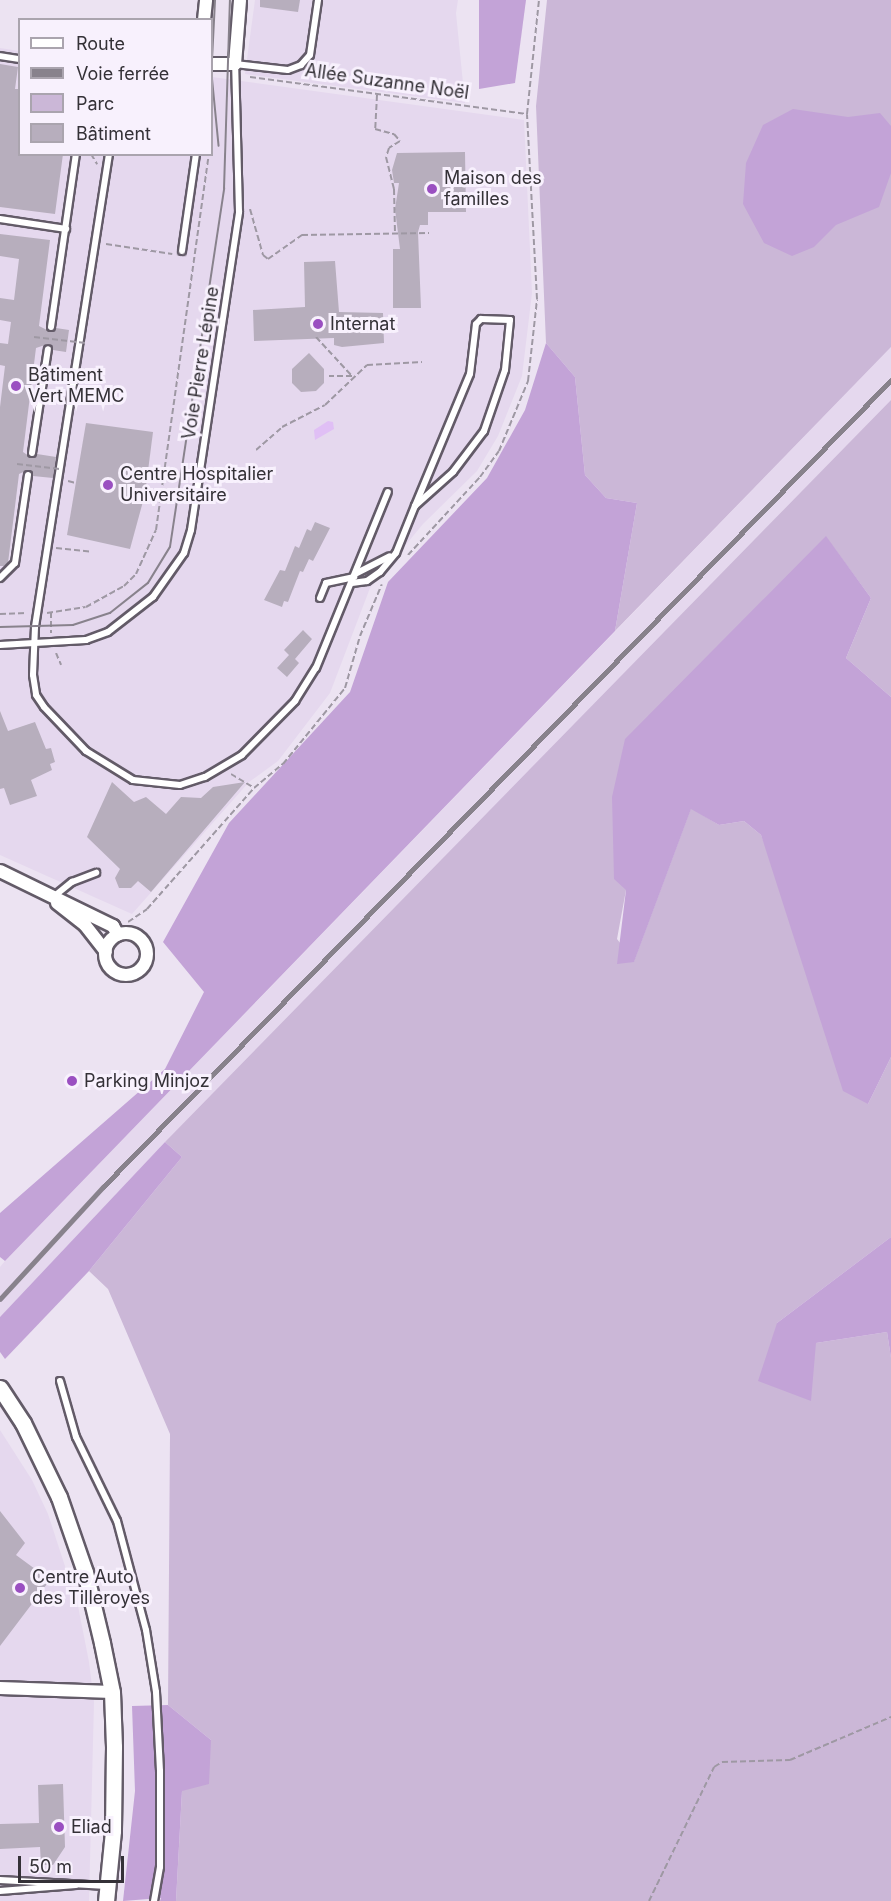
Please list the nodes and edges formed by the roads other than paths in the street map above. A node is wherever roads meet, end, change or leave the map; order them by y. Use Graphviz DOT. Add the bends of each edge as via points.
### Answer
graph roads {
  1 [pos="206,0"];
  2 [pos="240,0"];
  3 [pos="318,0"];
  4 [pos="204,18"];
  5 [pos="0,56"];
  6 [pos="18,59"];
  7 [pos="213,64"];
  8 [pos="235,64"];
  9 [pos="76,156"];
  10 [pos="111,156"];
  11 [pos="111,156"];
  12 [pos="196,156"];
  13 [pos="0,219"];
  14 [pos="66,229"];
  15 [pos="182,253"];
  16 [pos="51,327"];
  17 [pos="82,327"];
  18 [pos="48,349"];
  19 [pos="32,453"];
  20 [pos="28,475"];
  21 [pos="388,492"];
  22 [pos="415,506"];
  23 [pos="0,578"];
  24 [pos="354,578"];
  25 [pos="320,598"];
  26 [pos="0,645"];
  27 [pos="33,645"];
  28 [pos="0,871"];
  29 [pos="96,873"];
  30 [pos="0,879"];
  31 [pos="15,880"];
  32 [pos="51,898"];
  33 [pos="118,935"];
  34 [pos="106,952"];
  35 [pos="60,1381"];
  36 [pos="0,1388"];
  37 [pos="0,1688"];
  38 [pos="112,1692"];
  39 [pos="0,1880"];
  40 [pos="76,1885"];
  41 [pos="0,1892"];
  42 [pos="107,1893"];
  43 [pos="154,1901"];
  1 -- 4 [label="street"];
  2 -- 8 [label="street"];
  3 -- 8 [label="lane" via="310,55 301,65 288,70"];
  5 -- 6 [label="lane"];
  7 -- 8 [label="street"];
  8 -- 27 [label="lane, Voie Pierre Lépine" via="239,200 191,530 184,553 164,586 126,622 86,640"];
  9 -- 14 [label="lane"];
  10 -- 17 [label="lane"];
  11 -- 17 [label="lane"];
  12 -- 15 [label="lane"];
  13 -- 14 [label="lane"];
  14 -- 16 [label="lane"];
  17 -- 27 [label="lane" via="83,343"];
  18 -- 19 [label="lane"];
  20 -- 23 [label="lane" via="15,563"];
  21 -- 24 [label="lane"];
  22 -- 22 [label="lane" via="471,374 476,324 481,319 510,320 505,370 484,431 453,472"];
  22 -- 24 [label="lane" via="396,553 380,572 367,580"];
  24 -- 25 [label="lane" via="326,584"];
  24 -- 27 [label="lane" via="315,668 295,701 242,755 180,784 155,785 133,780 70,736 36,694"];
  26 -- 27 [label="lane, Voie Pierre Lépine"];
  28 -- 31 [label="street"];
  29 -- 32 [label="lane" via="72,882"];
  30 -- 31 [label="street"];
  31 -- 32 [label="street"];
  32 -- 33 [label="street" via="113,926"];
  32 -- 34 [label="street" via="85,925"];
  33 -- 34 [label="street"];
  33 -- 34 [label="street" via="132,934 143,942 147,954 143,967 131,975 117,973 108,964"];
  35 -- 43 [label="lane" via="76,1437 117,1521 146,1630 156,1692 160,1771 160,1867"];
  36 -- 38 [label="street" via="42,1459 74,1535"];
  37 -- 38 [label="street"];
  38 -- 42 [label="street" via="113,1831"];
  39 -- 40 [label="lane" via="59,1880"];
  40 -- 41 [label="lane"];
  40 -- 42 [label="lane"];
}
